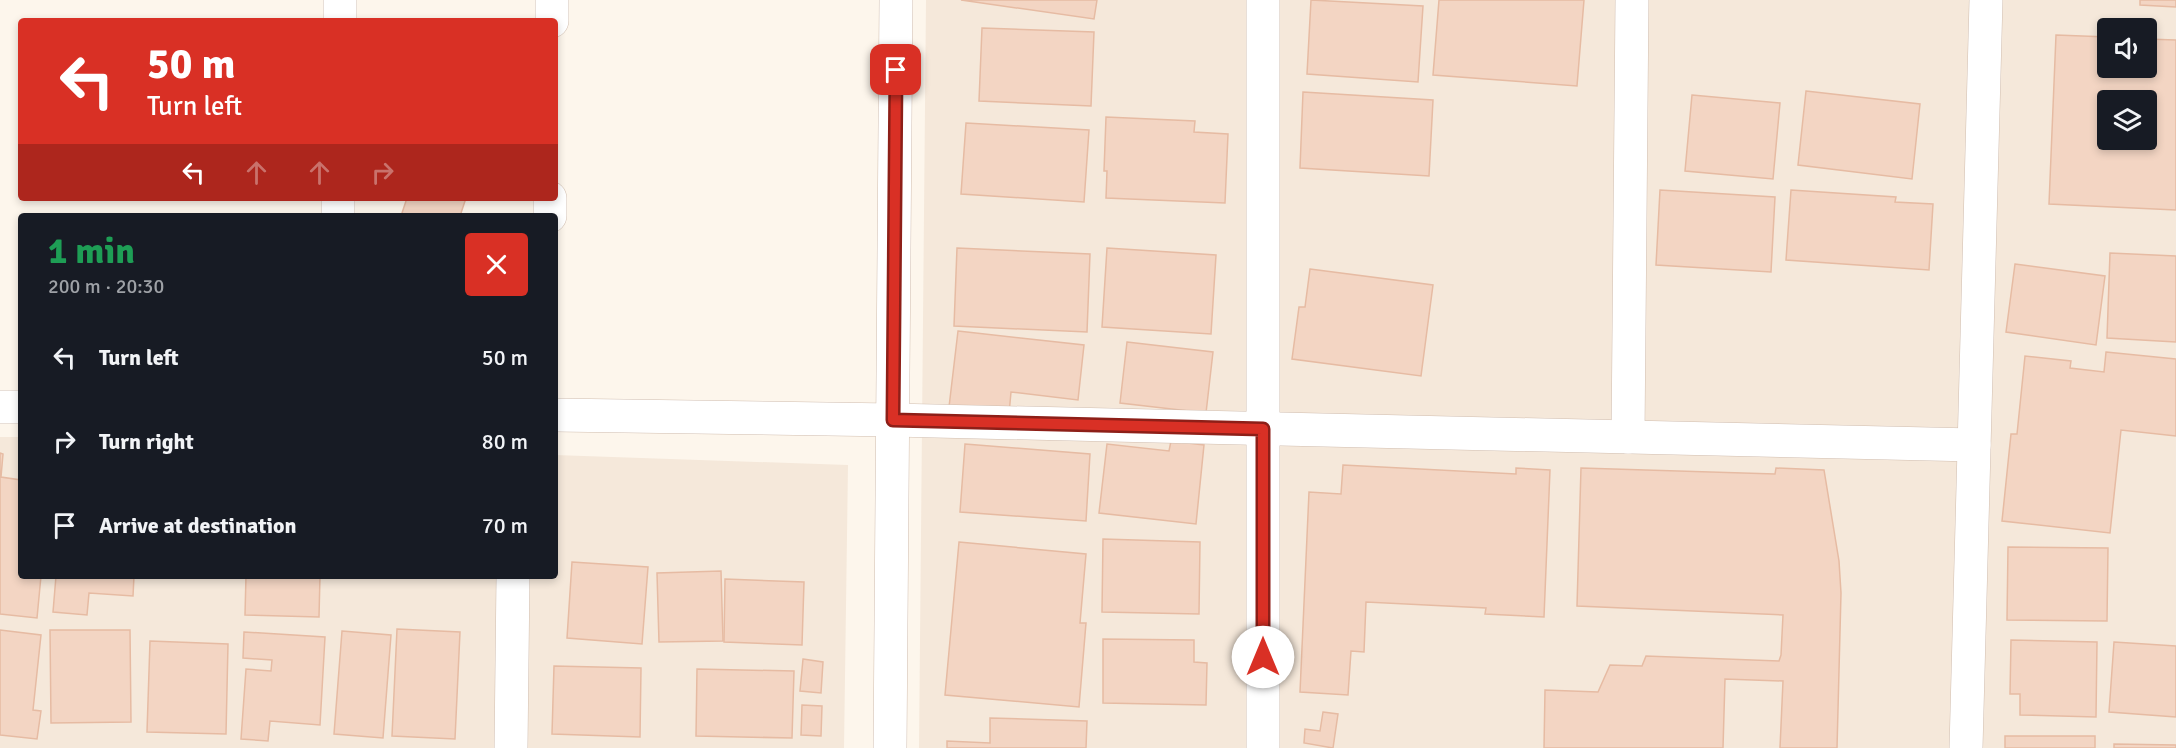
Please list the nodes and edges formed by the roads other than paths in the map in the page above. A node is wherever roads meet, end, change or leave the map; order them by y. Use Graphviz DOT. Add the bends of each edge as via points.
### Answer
graph roads {
  1 [pos="340,0"];
  2 [pos="552,0"];
  3 [pos="896,0"];
  4 [pos="1263,0"];
  5 [pos="1632,0"];
  6 [pos="1986,0"];
  7 [pos="340,18"];
  8 [pos="552,18"];
  9 [pos="0,407"];
  10 [pos="18,407"];
  11 [pos="558,415"];
  12 [pos="893,420"];
  13 [pos="1263,429"];
  14 [pos="1628,437"];
  15 [pos="1974,445"];
  16 [pos="513,579"];
  17 [pos="511,748"];
  18 [pos="890,748"];
  19 [pos="1263,748"];
  20 [pos="1966,748"];
  1 -- 7 [label="street"];
  2 -- 8 [label="street"];
  3 -- 12 [label="street"];
  4 -- 13 [label="street"];
  5 -- 14 [label="street"];
  6 -- 15 [label="street"];
  9 -- 10 [label="street"];
  11 -- 12 [label="street"];
  12 -- 13 [label="street"];
  12 -- 18 [label="street"];
  13 -- 14 [label="street"];
  13 -- 19 [label="street"];
  14 -- 15 [label="street"];
  15 -- 20 [label="street"];
  16 -- 17 [label="street"];
}
